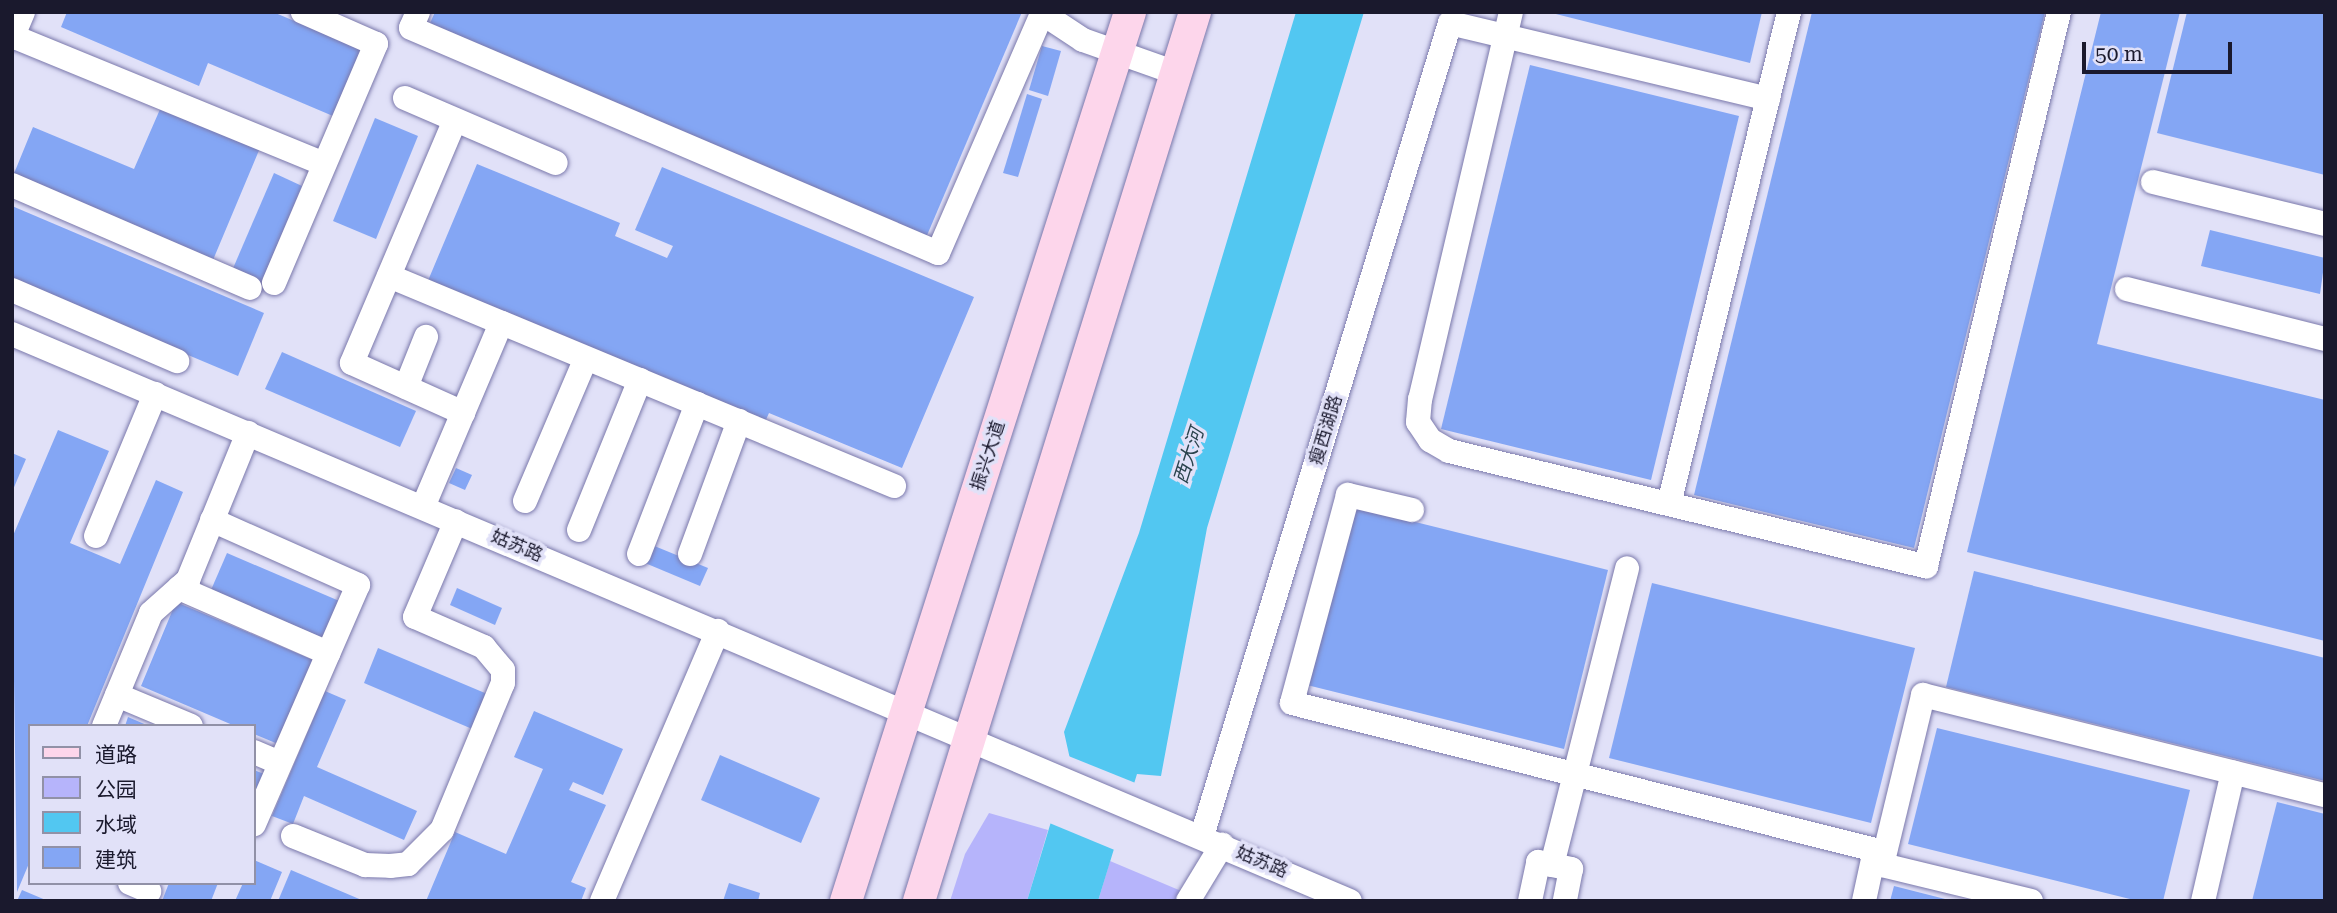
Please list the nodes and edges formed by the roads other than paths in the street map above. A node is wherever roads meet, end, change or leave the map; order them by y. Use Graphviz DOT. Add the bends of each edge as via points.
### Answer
graph roads {
  1 [pos="23,12"];
  2 [pos="303,12"];
  3 [pos="418,12"];
  4 [pos="1130,12"];
  5 [pos="1195,12"];
  6 [pos="1511,12"];
  7 [pos="1789,12"];
  8 [pos="2059,12"];
  9 [pos="1043,13"];
  10 [pos="13,37"];
  11 [pos="1504,37"];
  12 [pos="1117,53"];
  13 [pos="1176,73"];
  14 [pos="405,98"];
  15 [pos="1768,99"];
  16 [pos="455,120"];
  17 [pos="555,163"];
  18 [pos="324,164"];
  19 [pos="2153,182"];
  20 [pos="12,185"];
  21 [pos="2325,224"];
  22 [pos="389,276"];
  23 [pos="274,283"];
  24 [pos="250,288"];
  25 [pos="2127,289"];
  26 [pos="12,290"];
  27 [pos="501,323"];
  28 [pos="13,337"];
  29 [pos="426,337"];
  30 [pos="2325,339"];
  31 [pos="586,358"];
  32 [pos="177,361"];
  33 [pos="640,380"];
  34 [pos="406,387"];
  35 [pos="155,394"];
  36 [pos="697,404"];
  37 [pos="463,413"];
  38 [pos="739,421"];
  39 [pos="248,433"];
  40 [pos="894,486"];
  41 [pos="525,501"];
  42 [pos="1669,504"];
  43 [pos="423,507"];
  44 [pos="1412,510"];
  45 [pos="212,520"];
  46 [pos="456,521"];
  47 [pos="579,530"];
  48 [pos="96,536"];
  49 [pos="639,554"];
  50 [pos="690,554"];
  51 [pos="1627,568"];
  52 [pos="179,588"];
  53 [pos="718,631"];
  54 [pos="328,653"];
  55 [pos="117,695"];
  56 [pos="906,711"];
  57 [pos="105,724"];
  58 [pos="186,724"];
  59 [pos="970,737"];
  60 [pos="256,753"];
  61 [pos="280,762"];
  62 [pos="2233,772"];
  63 [pos="1575,774"];
  64 [pos="2325,795"];
  65 [pos="256,819"];
  66 [pos="293,836"];
  67 [pos="1212,841"];
  68 [pos="1552,865"];
  69 [pos="602,901"];
  70 [pos="846,901"];
  71 [pos="919,901"];
  72 [pos="1188,901"];
  73 [pos="1350,901"];
  74 [pos="1530,901"];
  75 [pos="1565,901"];
  76 [pos="1864,901"];
  77 [pos="2031,901"];
  78 [pos="2203,901"];
  1 -- 10 [label="street"];
  2 -- 18 [label="street" via="376,44"];
  3 -- 9 [label="street" via="411,28 938,253"];
  4 -- 12 [label="main road, 振兴大道"];
  5 -- 13 [label="main road"];
  6 -- 11 [label="street"];
  7 -- 15 [label="street"];
  8 -- 42 [label="street" via="1926,566"];
  9 -- 12 [label="street"];
  10 -- 18 [label="street"];
  11 -- 15 [label="street"];
  11 -- 42 [label="street" via="1418,422 1430,440 1449,451"];
  11 -- 67 [label="street, 瘦西湖路" via="1450,23"];
  12 -- 13 [label="street"];
  12 -- 56 [label="main road, 振兴大道"];
  13 -- 59 [label="main road"];
  14 -- 16 [label="street"];
  15 -- 42 [label="street"];
  16 -- 17 [label="street"];
  16 -- 22 [label="street"];
  18 -- 23 [label="street"];
  19 -- 21 [label="street"];
  20 -- 24 [label="street"];
  22 -- 27 [label="street"];
  22 -- 34 [label="street" via="352,363"];
  25 -- 30 [label="street"];
  26 -- 32 [label="street"];
  27 -- 31 [label="street"];
  27 -- 37 [label="street"];
  28 -- 35 [label="street, 姑苏路"];
  29 -- 34 [label="street"];
  31 -- 33 [label="street"];
  31 -- 41 [label="street"];
  33 -- 36 [label="street"];
  33 -- 47 [label="street"];
  34 -- 37 [label="street"];
  35 -- 39 [label="street, 姑苏路"];
  35 -- 48 [label="street"];
  36 -- 38 [label="street"];
  36 -- 49 [label="street"];
  37 -- 43 [label="street"];
  38 -- 40 [label="street"];
  38 -- 50 [label="street"];
  39 -- 43 [label="street, 姑苏路"];
  39 -- 45 [label="street"];
  43 -- 46 [label="street, 姑苏路"];
  44 -- 63 [label="street" via="1348,495 1292,703"];
  45 -- 52 [label="street"];
  45 -- 54 [label="street" via="358,585"];
  46 -- 53 [label="street, 姑苏路"];
  46 -- 66 [label="street" via="415,617 484,647 503,670 503,683 442,830 408,864 390,866 365,865"];
  51 -- 63 [label="street"];
  52 -- 54 [label="street"];
  52 -- 55 [label="street" via="151,613"];
  53 -- 56 [label="street, 姑苏路"];
  53 -- 69 [label="street"];
  54 -- 61 [label="street"];
  55 -- 57 [label="street"];
  55 -- 58 [label="street"];
  56 -- 59 [label="street, 姑苏路"];
  56 -- 70 [label="main road, 振兴大道"];
  59 -- 67 [label="street, 姑苏路"];
  59 -- 71 [label="main road"];
  60 -- 61 [label="street"];
  61 -- 65 [label="street"];
  62 -- 64 [label="street"];
  62 -- 77 [label="street" via="1923,695 1882,865"];
  62 -- 78 [label="street"];
  63 -- 68 [label="street"];
  63 -- 76 [label="street" via="1875,850"];
  67 -- 72 [label="street, 瘦西湖路"];
  67 -- 73 [label="street, 姑苏路"];
  68 -- 74 [label="street" via="1538,862"];
  68 -- 75 [label="street" via="1571,869"];
}
